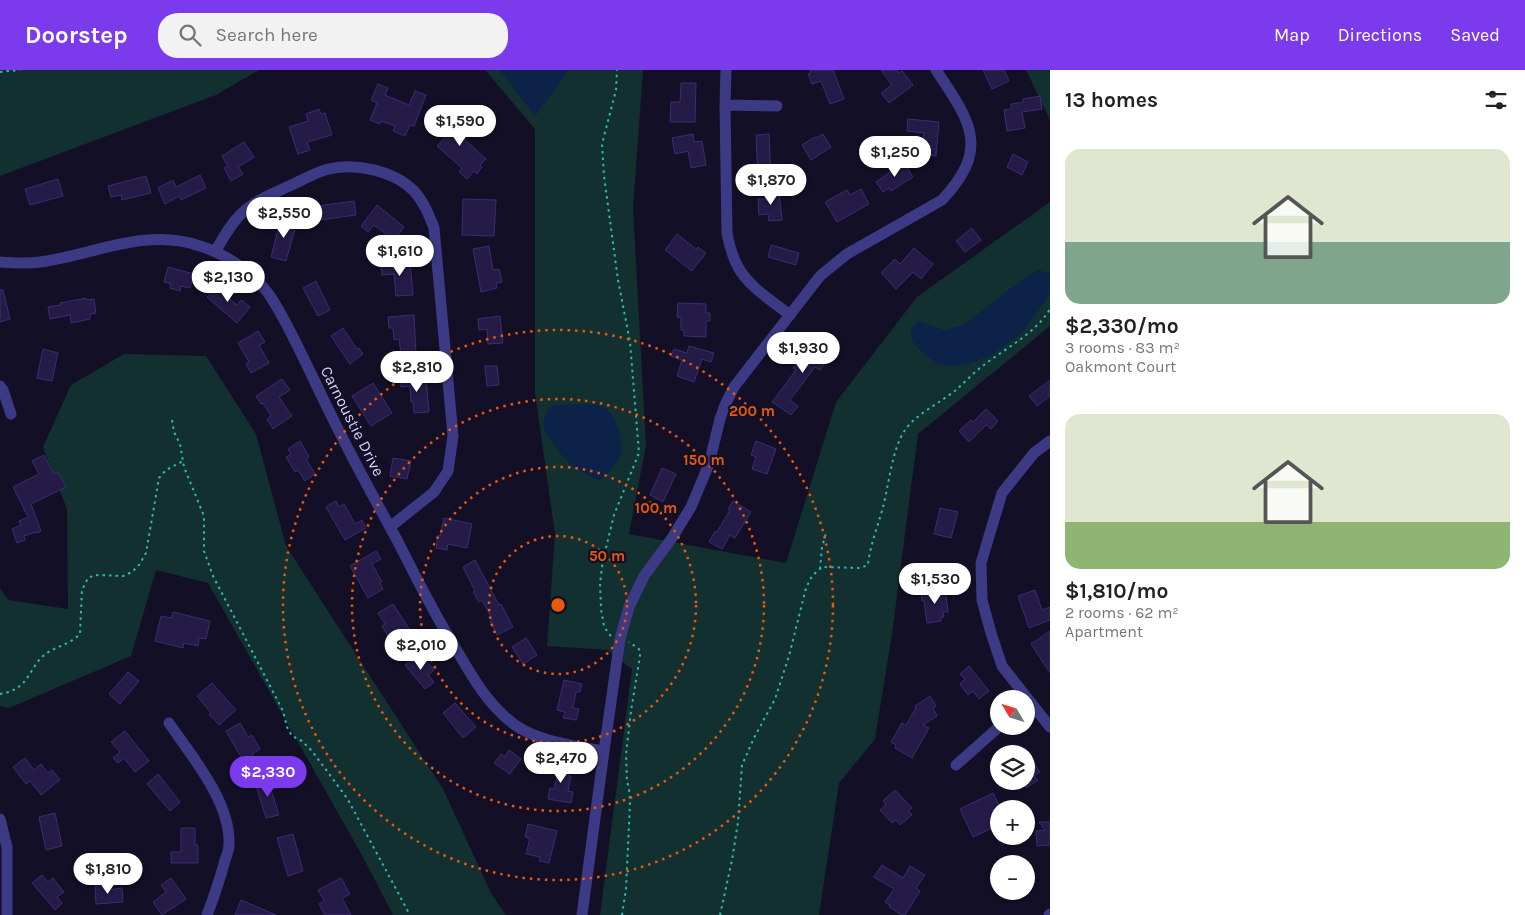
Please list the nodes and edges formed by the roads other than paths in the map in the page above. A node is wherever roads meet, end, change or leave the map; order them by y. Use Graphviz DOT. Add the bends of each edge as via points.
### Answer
graph roads {
  1 [pos="726,70"];
  2 [pos="936,70"];
  3 [pos="725,105"];
  4 [pos="777,106"];
  5 [pos="215,252"];
  6 [pos="0,262"];
  7 [pos="790,315"];
  8 [pos="0,386"];
  9 [pos="11,414"];
  10 [pos="1050,441"];
  11 [pos="390,527"];
  12 [pos="1019,690"];
  13 [pos="1035,710"];
  14 [pos="169,723"];
  15 [pos="1050,727"];
  16 [pos="990,735"];
  17 [pos="604,751"];
  18 [pos="956,765"];
  19 [pos="0,819"];
  20 [pos="7,915"];
  21 [pos="207,915"];
  22 [pos="582,915"];
  1 -- 3 [label="street"];
  2 -- 7 [label="street" via="968,124 970,155 962,176 942,200 831,266"];
  3 -- 4 [label="street"];
  3 -- 7 [label="street" via="727,233 731,252 746,278"];
  5 -- 6 [label="street, Carnoustie Drive" via="182,241 156,239 39,262"];
  5 -- 11 [label="street, Carnoustie Drive" via="246,272 268,294"];
  5 -- 11 [label="street" via="242,213 258,200 325,170 359,168 378,171 404,182 424,204 434,228 437,248 453,436 448,470 434,492"];
  7 -- 17 [label="street" via="734,387 720,419 710,464 691,507 644,576 629,607 620,639"];
  8 -- 9 [label="street"];
  10 -- 12 [label="street" via="1034,452 1002,493 981,563 982,600 990,633 1002,666"];
  11 -- 17 [label="street, Carnoustie Drive" via="439,620 490,701 516,725 533,735"];
  13 -- 15 [label="street"];
  14 -- 21 [label="street" via="216,794 226,818 229,846"];
  16 -- 18 [label="street"];
  17 -- 22 [label="street"];
  19 -- 20 [label="street" via="8,847"];
}
